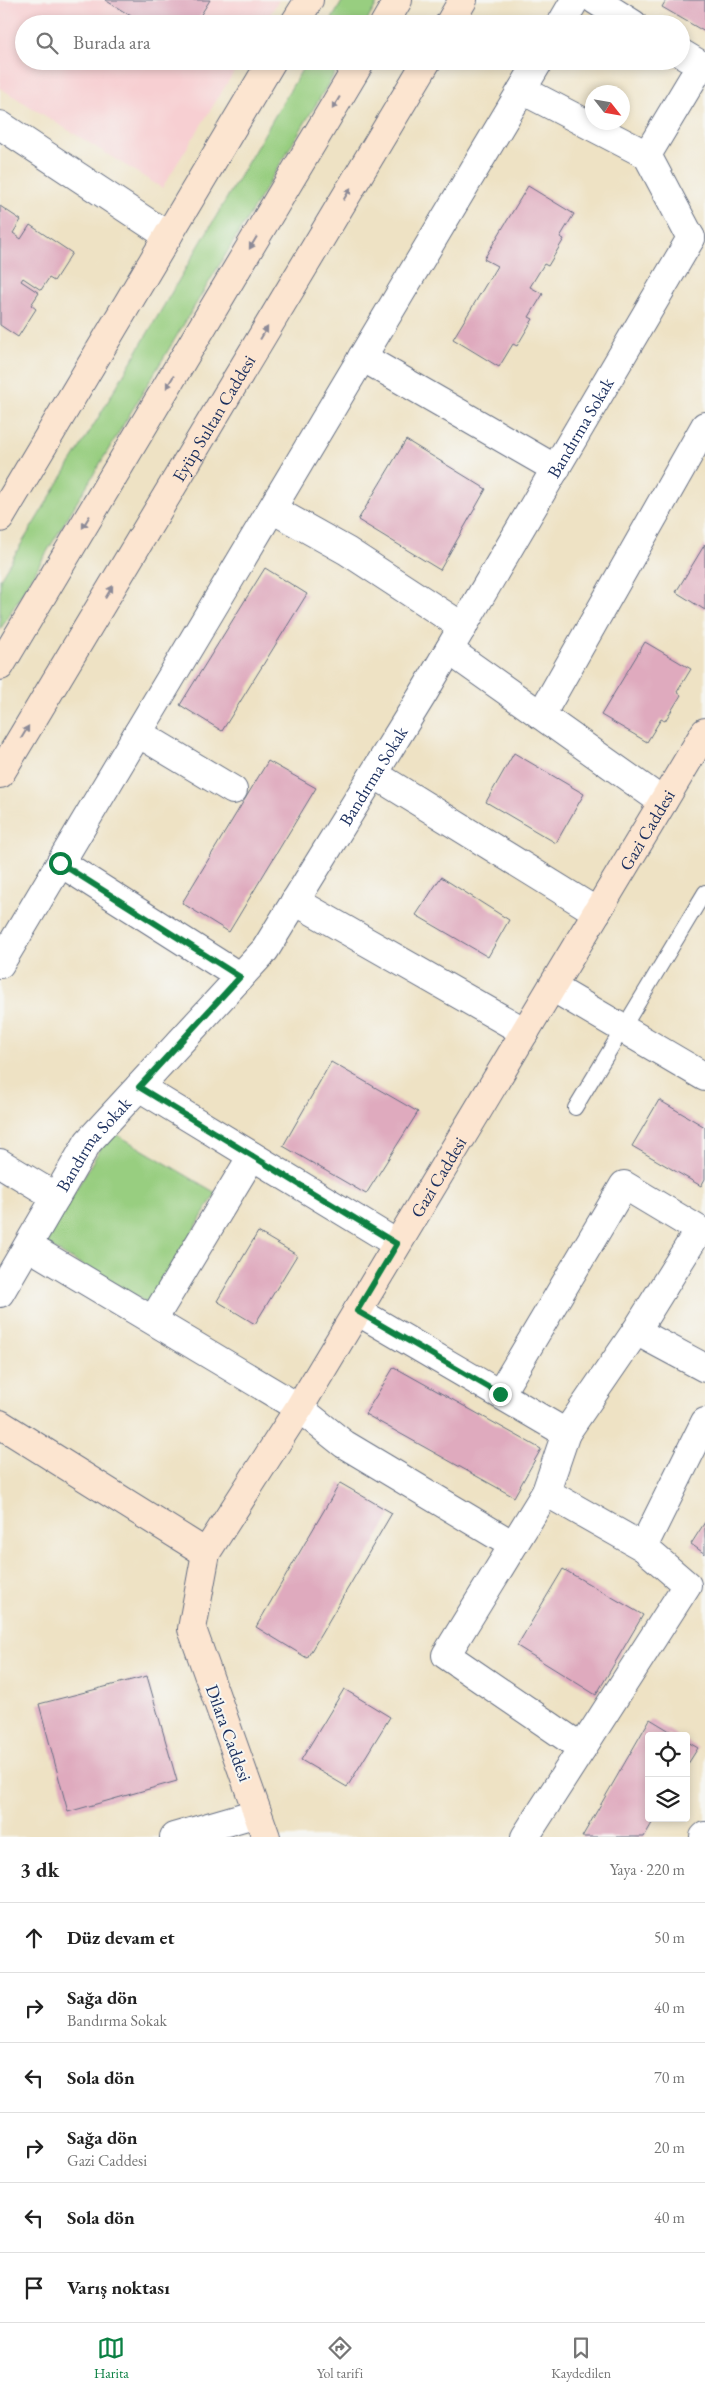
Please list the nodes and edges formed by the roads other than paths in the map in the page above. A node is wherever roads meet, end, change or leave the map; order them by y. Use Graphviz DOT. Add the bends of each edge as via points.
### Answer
graph roads {
  1 [pos="309,0"];
  2 [pos="398,0"];
  3 [pos="463,0"];
  4 [pos="575,0"];
  5 [pos="595,0"];
  6 [pos="300,15"];
  7 [pos="389,15"];
  8 [pos="454,15"];
  9 [pos="566,15"];
  10 [pos="619,15"];
  11 [pos="696,61"];
  12 [pos="267,70"];
  13 [pos="357,70"];
  14 [pos="422,70"];
  15 [pos="534,70"];
  16 [pos="522,90"];
  17 [pos="0,124"];
  18 [pos="647,155"];
  19 [pos="168,236"];
  20 [pos="698,241"];
  21 [pos="362,357"];
  22 [pos="705,428"];
  23 [pos="556,468"];
  24 [pos="272,509"];
  25 [pos="0,518"];
  26 [pos="456,638"];
  27 [pos="0,666"];
  28 [pos="541,715"];
  29 [pos="138,732"];
  30 [pos="705,732"];
  31 [pos="0,774"];
  32 [pos="374,774"];
  33 [pos="233,790"];
  34 [pos="663,802"];
  35 [pos="60,863"];
  36 [pos="705,892"];
  37 [pos="295,901"];
  38 [pos="597,912"];
  39 [pos="0,964"];
  40 [pos="240,977"];
  41 [pos="552,987"];
  42 [pos="624,1029"];
  43 [pos="525,1032"];
  44 [pos="705,1077"];
  45 [pos="139,1087"];
  46 [pos="576,1108"];
  47 [pos="252,1156"];
  48 [pos="0,1163"];
  49 [pos="56,1197"];
  50 [pos="397,1244"];
  51 [pos="28,1246"];
  52 [pos="0,1292"];
  53 [pos="357,1311"];
  54 [pos="153,1320"];
  55 [pos="636,1331"];
  56 [pos="705,1368"];
  57 [pos="500,1394"];
  58 [pos="299,1408"];
  59 [pos="705,1422"];
  60 [pos="0,1424"];
  61 [pos="566,1433"];
  62 [pos="546,1492"];
  63 [pos="513,1545"];
  64 [pos="643,1547"];
  65 [pos="206,1553"];
  66 [pos="192,1629"];
  67 [pos="582,1748"];
  68 [pos="261,1825"];
  69 [pos="174,1837"];
  70 [pos="525,1837"];
  1 -- 6 [label="street"];
  2 -- 7 [label="street"];
  3 -- 8 [label="street"];
  4 -- 9 [label="street"];
  5 -- 10 [label="street"];
  11 -- 18 [label="street"];
  12 -- 19 [label="street"];
  13 -- 27 [label="street, one-way"];
  31 -- 14 [label="street, Eyüp Sultan Caddesi, one-way"];
  15 -- 16 [label="street"];
  16 -- 18 [label="street"];
  16 -- 21 [label="street"];
  17 -- 19 [label="street"];
  18 -- 20 [label="street"];
  19 -- 25 [label="street"];
  20 -- 23 [label="street, Bandırma Sokak"];
  21 -- 23 [label="street"];
  21 -- 24 [label="street"];
  22 -- 28 [label="street"];
  23 -- 26 [label="street, Bandırma Sokak"];
  24 -- 26 [label="street" via="347,551"];
  24 -- 29 [label="street"];
  26 -- 28 [label="street"];
  26 -- 32 [label="street, Bandırma Sokak"];
  28 -- 34 [label="street"];
  29 -- 33 [label="street"];
  29 -- 35 [label="street"];
  30 -- 34 [label="street, Gazi Caddesi"];
  32 -- 37 [label="street, Bandırma Sokak"];
  32 -- 38 [label="street"];
  34 -- 38 [label="street, Gazi Caddesi"];
  35 -- 39 [label="street"];
  35 -- 40 [label="street"];
  36 -- 42 [label="lane"];
  37 -- 40 [label="street, Bandırma Sokak" via="265,950"];
  37 -- 43 [label="street"];
  38 -- 41 [label="street, Gazi Caddesi"];
  40 -- 45 [label="street, Bandırma Sokak"];
  41 -- 42 [label="street"];
  41 -- 43 [label="street, Gazi Caddesi"];
  42 -- 44 [label="street"];
  42 -- 46 [label="lane"];
  43 -- 50 [label="street, Gazi Caddesi"];
  45 -- 47 [label="street"];
  45 -- 49 [label="street, Bandırma Sokak" via="88,1142"];
  47 -- 50 [label="street"];
  47 -- 54 [label="street"];
  48 -- 49 [label="street"];
  49 -- 51 [label="street, Bandırma Sokak"];
  50 -- 53 [label="street, Gazi Caddesi"];
  51 -- 52 [label="street, Bandırma Sokak"];
  51 -- 54 [label="street"];
  53 -- 57 [label="street"];
  53 -- 58 [label="street, Gazi Caddesi"];
  54 -- 58 [label="street"];
  55 -- 56 [label="street"];
  55 -- 57 [label="street" via="699,1230 624,1185"];
  55 -- 61 [label="street"];
  57 -- 61 [label="street"];
  58 -- 63 [label="street" via="344,1444"];
  58 -- 65 [label="street, Gazi Caddesi"];
  59 -- 64 [label="street"];
  60 -- 65 [label="street"];
  61 -- 62 [label="street"];
  62 -- 63 [label="street"];
  62 -- 64 [label="street"];
  63 -- 67 [label="street" via="446,1655"];
  64 -- 67 [label="street" via="687,1585"];
  65 -- 66 [label="street, Gazi Caddesi"];
  66 -- 68 [label="street, Dilara Caddesi"];
  67 -- 70 [label="street"];
  68 -- 69 [label="street"];
}
